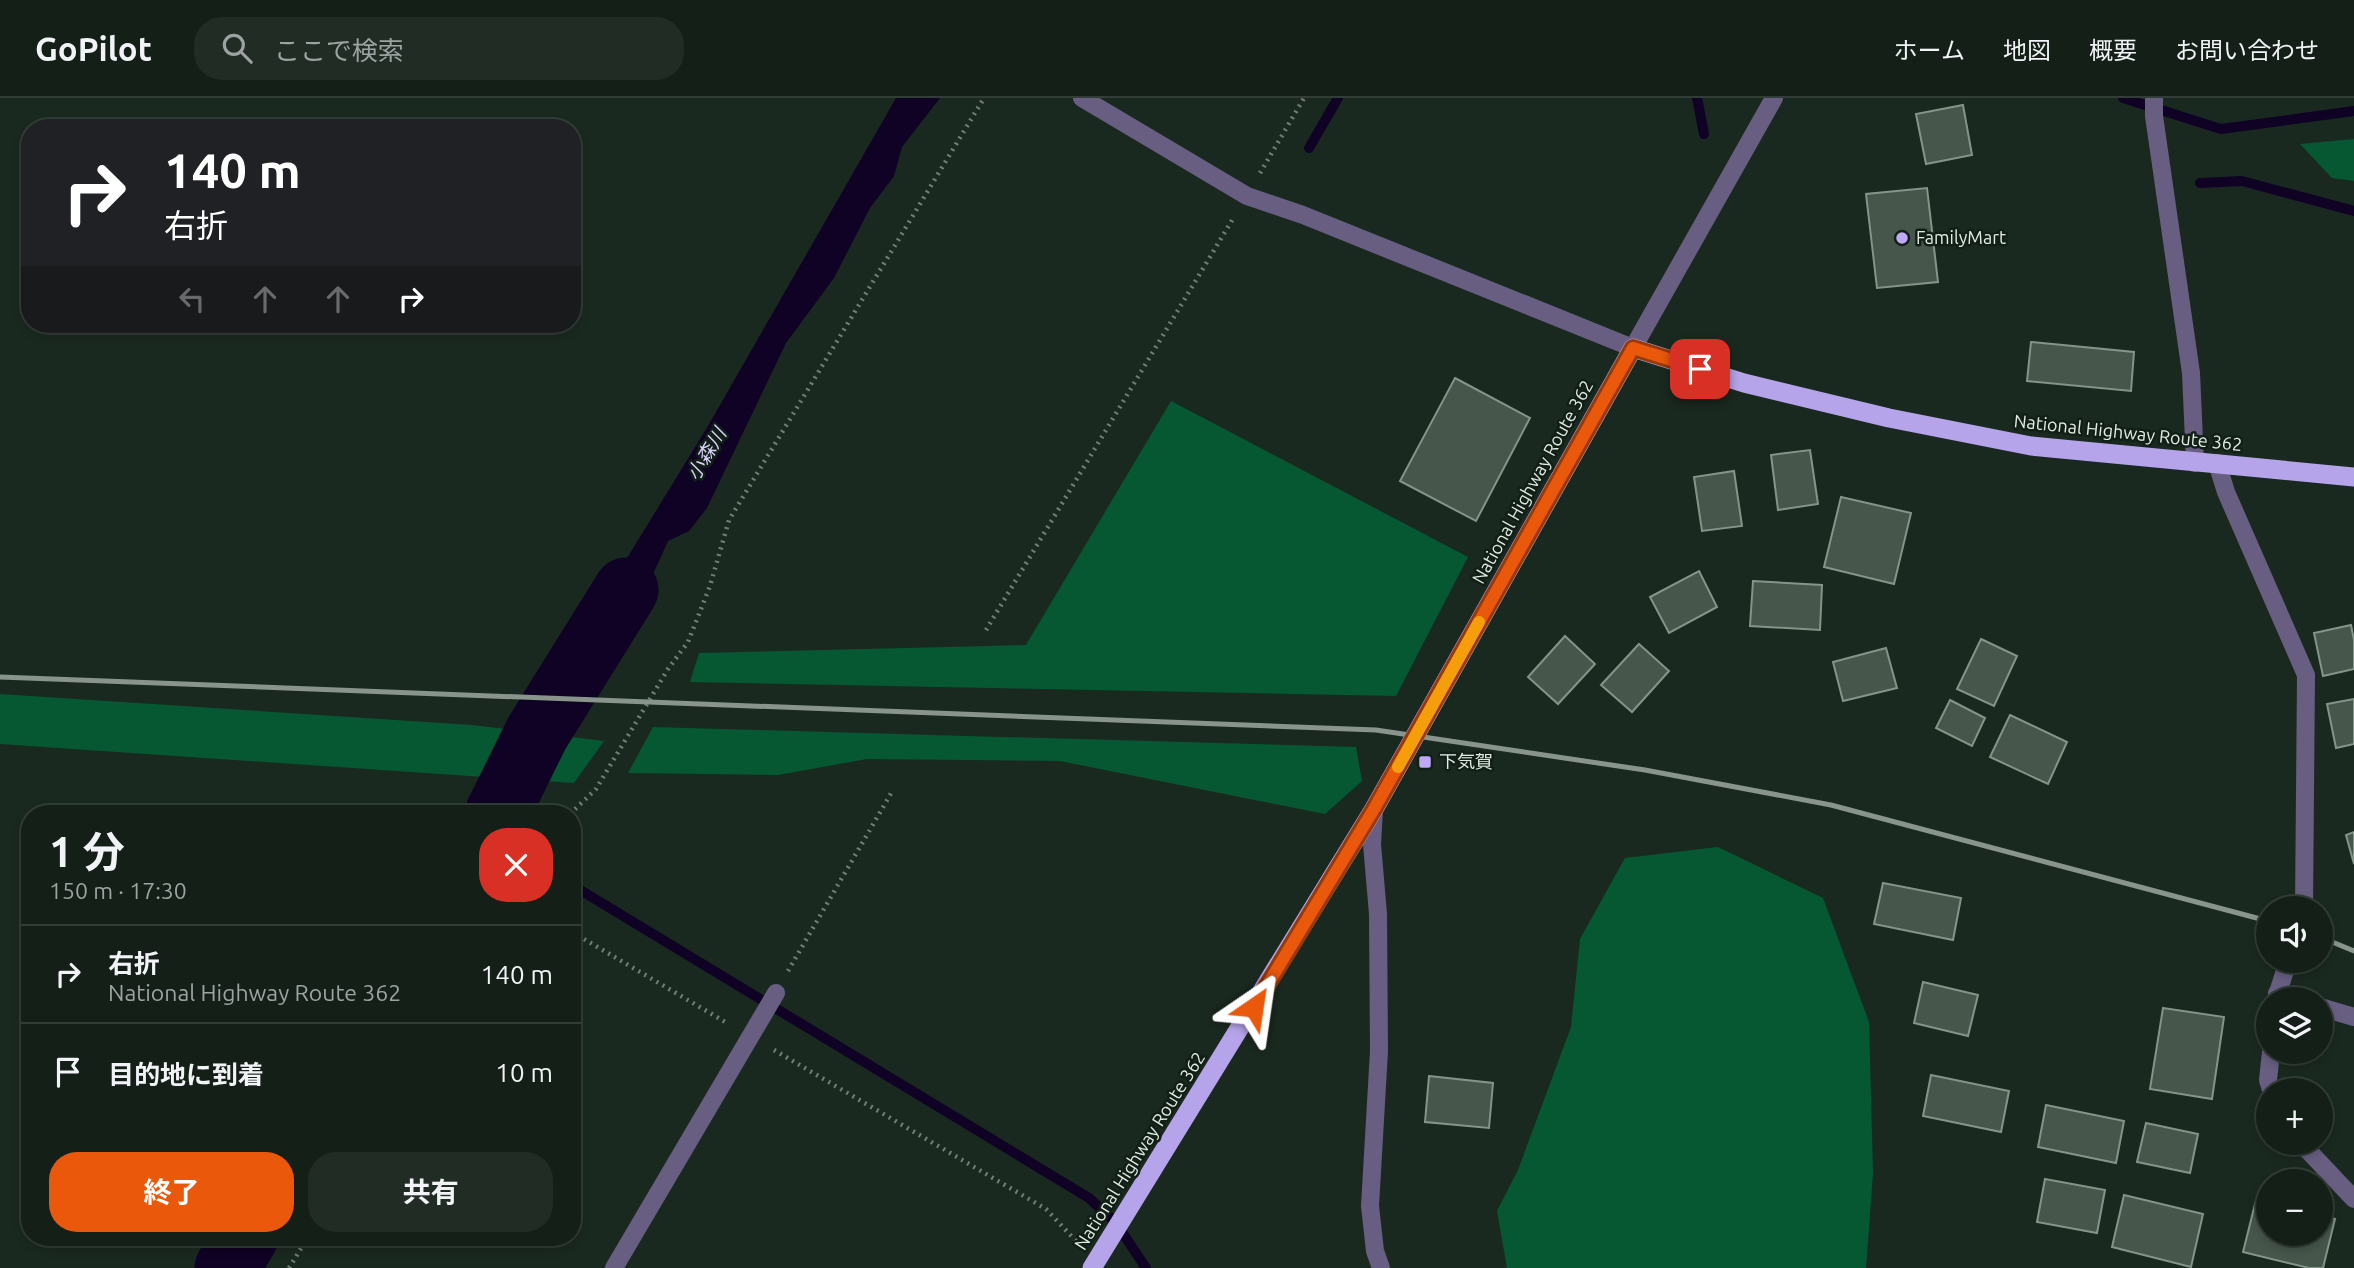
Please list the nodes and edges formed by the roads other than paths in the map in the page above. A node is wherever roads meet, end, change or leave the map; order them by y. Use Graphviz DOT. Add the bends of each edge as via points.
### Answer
graph roads {
  1 [pos="1082,98"];
  2 [pos="1774,98"];
  3 [pos="2154,105"];
  4 [pos="1633,348"];
  5 [pos="2195,463"];
  6 [pos="2217,463"];
  7 [pos="2354,477"];
  8 [pos="1374,809"];
  9 [pos="2305,896"];
  10 [pos="776,993"];
  11 [pos="2333,1011"];
  12 [pos="2354,1017"];
  13 [pos="2312,1155"];
  14 [pos="2354,1199"];
  15 [pos="1096,1262"];
  16 [pos="614,1268"];
  17 [pos="1381,1268"];
  1 -- 4 [label="street" via="1247,196"];
  2 -- 4 [label="street"];
  3 -- 5 [label="street" via="2191,373"];
  4 -- 5 [label="highway, National Highway Route 362" via="1744,383 1889,418 2031,446"];
  4 -- 8 [label="highway, National Highway Route 362"];
  5 -- 6 [label="highway, National Highway Route 362"];
  6 -- 7 [label="highway, National Highway Route 362"];
  6 -- 9 [label="street" via="2225,492 2306,675"];
  8 -- 15 [label="highway, National Highway Route 362"];
  8 -- 17 [label="street" via="1379,1051 1370,1206"];
  10 -- 16 [label="street"];
  11 -- 12 [label="street"];
  13 -- 14 [label="street"];
}
